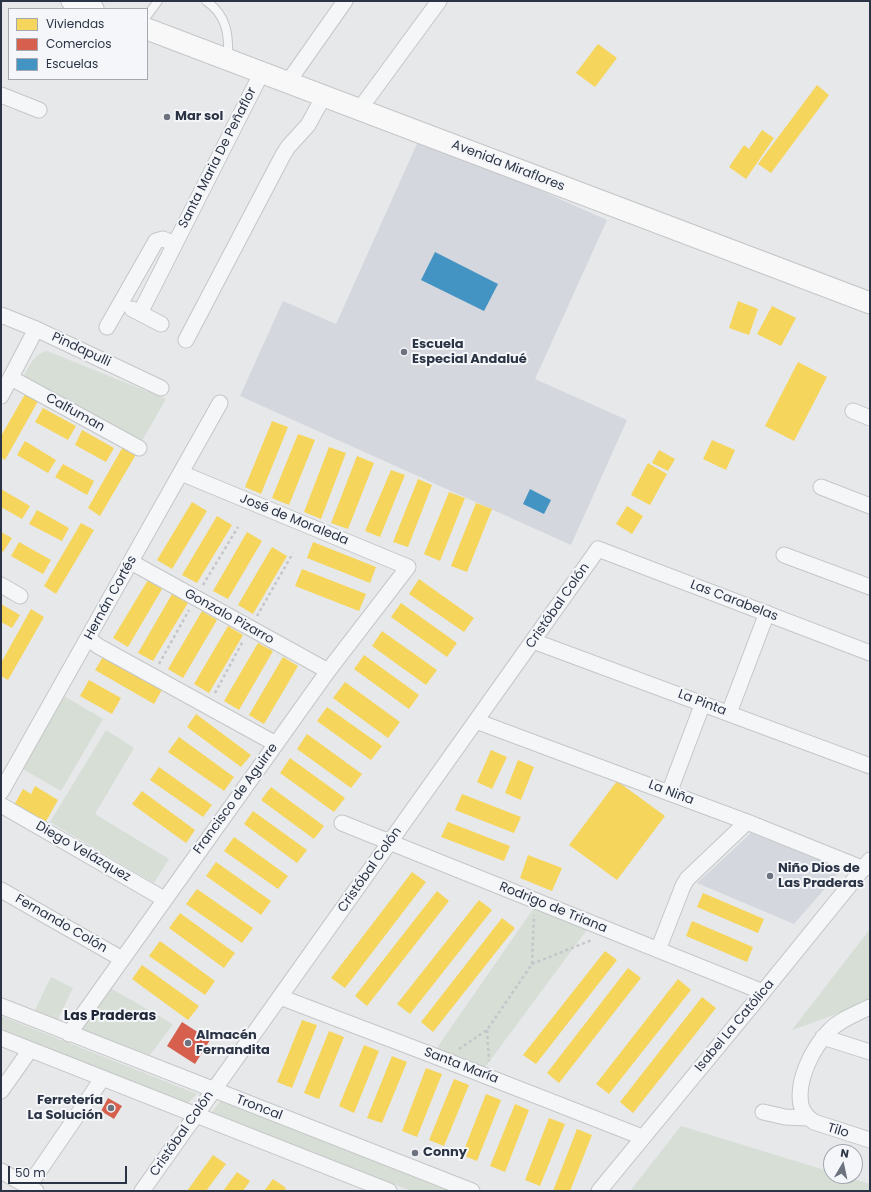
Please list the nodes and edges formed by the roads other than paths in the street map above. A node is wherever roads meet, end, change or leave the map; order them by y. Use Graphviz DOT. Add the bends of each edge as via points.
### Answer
graph roads {
  1 [pos="73,1"];
  2 [pos="158,1"];
  3 [pos="206,1"];
  4 [pos="346,1"];
  5 [pos="439,1"];
  6 [pos="90,8"];
  7 [pos="148,15"];
  8 [pos="148,29"];
  9 [pos="228,60"];
  10 [pos="262,72"];
  11 [pos="288,82"];
  12 [pos="1,95"];
  13 [pos="324,96"];
  14 [pos="39,110"];
  15 [pos="358,110"];
  16 [pos="175,244"];
  17 [pos="121,303"];
  18 [pos="870,303"];
  19 [pos="140,313"];
  20 [pos="1,315"];
  21 [pos="161,324"];
  22 [pos="107,327"];
  23 [pos="36,329"];
  24 [pos="186,340"];
  25 [pos="11,378"];
  26 [pos="161,388"];
  27 [pos="1,396"];
  28 [pos="220,404"];
  29 [pos="853,411"];
  30 [pos="870,418"];
  31 [pos="139,448"];
  32 [pos="181,473"];
  33 [pos="821,487"];
  34 [pos="870,506"];
  35 [pos="598,549"];
  36 [pos="784,555"];
  37 [pos="131,562"];
  38 [pos="408,567"];
  39 [pos="1,585"];
  40 [pos="869,585"];
  41 [pos="20,596"];
  42 [pos="767,613"];
  43 [pos="88,638"];
  44 [pos="533,641"];
  45 [pos="870,653"];
  46 [pos="328,671"];
  47 [pos="703,703"];
  48 [pos="729,713"];
  49 [pos="476,721"];
  50 [pos="276,744"];
  51 [pos="870,766"];
  52 [pos="1,792"];
  53 [pos="669,793"];
  54 [pos="1,805"];
  55 [pos="748,822"];
  56 [pos="342,823"];
  57 [pos="389,843"];
  58 [pos="867,864"];
  59 [pos="1,890"];
  60 [pos="164,899"];
  61 [pos="658,950"];
  62 [pos="122,959"];
  63 [pos="763,992"];
  64 [pos="280,997"];
  65 [pos="1,1006"];
  66 [pos="870,1007"];
  67 [pos="69,1034"];
  68 [pos="823,1037"];
  69 [pos="1,1038"];
  70 [pos="30,1050"];
  71 [pos="870,1052"];
  72 [pos="102,1079"];
  73 [pos="1,1090"];
  74 [pos="214,1090"];
  75 [pos="763,1112"];
  76 [pos="196,1115"];
  77 [pos="808,1118"];
  78 [pos="642,1137"];
  79 [pos="870,1140"];
  80 [pos="1,1171"];
  81 [pos="32,1189"];
  82 [pos="142,1191"];
  83 [pos="389,1191"];
  84 [pos="472,1191"];
  85 [pos="598,1191"];
  1 -- 6 [label="main road"];
  2 -- 7 [label="lane"];
  3 -- 9 [label="lane" via="215,7 223,20 229,39"];
  4 -- 11 [label="street"];
  5 -- 15 [label="street"];
  8 -- 9 [label="main road, Avenida Miraflores"];
  9 -- 10 [label="main road, Avenida Miraflores"];
  10 -- 11 [label="main road, Avenida Miraflores"];
  10 -- 16 [label="street, Santa Maria De Peñaflor"];
  11 -- 13 [label="main road, Avenida Miraflores"];
  12 -- 14 [label="street"];
  13 -- 15 [label="main road, Avenida Miraflores"];
  13 -- 24 [label="street" via="308,125 283,155"];
  15 -- 18 [label="main road, Avenida Miraflores"];
  16 -- 17 [label="street, Santa Maria De Peñaflor" via="163,239 156,241"];
  16 -- 19 [label="street, Santa Maria De Peñaflor"];
  17 -- 19 [label="street"];
  17 -- 22 [label="street, Santa Maria De Peñaflor"];
  19 -- 21 [label="street"];
  20 -- 23 [label="street, Pindapulli"];
  23 -- 25 [label="street"];
  23 -- 26 [label="street, Pindapulli"];
  25 -- 27 [label="street"];
  25 -- 31 [label="street, Calfuman"];
  28 -- 32 [label="street, Hernán Cortés"];
  29 -- 30 [label="street"];
  32 -- 37 [label="street, Hernán Cortés"];
  32 -- 38 [label="street, José de Moraleda"];
  33 -- 34 [label="street"];
  35 -- 42 [label="street, Las Carabelas"];
  35 -- 44 [label="street, Cristóbal Colón"];
  36 -- 40 [label="street"];
  37 -- 43 [label="street, Hernán Cortés"];
  37 -- 46 [label="street, Gonzalo Pizarro"];
  38 -- 46 [label="street, Francisco de Aguirre"];
  39 -- 41 [label="street"];
  42 -- 45 [label="street, Las Carabelas"];
  42 -- 48 [label="street"];
  43 -- 50 [label="street" via="98,646"];
  43 -- 52 [label="street, Hernán Cortés"];
  44 -- 47 [label="street, La Pinta"];
  44 -- 49 [label="street, Cristóbal Colón"];
  46 -- 50 [label="street, Francisco de Aguirre"];
  47 -- 48 [label="street, La Pinta"];
  47 -- 53 [label="street"];
  48 -- 51 [label="street, La Pinta"];
  49 -- 53 [label="street, La Niña"];
  49 -- 57 [label="street, Cristóbal Colón"];
  50 -- 60 [label="street, Francisco de Aguirre"];
  53 -- 55 [label="street, La Niña"];
  54 -- 60 [label="street, Diego Velázquez"];
  55 -- 58 [label="street, La Niña"];
  55 -- 61 [label="street" via="687,879"];
  56 -- 57 [label="street, Rodrigo de Triana"];
  57 -- 61 [label="street, Rodrigo de Triana"];
  57 -- 64 [label="street, Cristóbal Colón"];
  58 -- 63 [label="street, Isabel La Católica"];
  59 -- 62 [label="street, Fernando Colón"];
  60 -- 62 [label="street, Francisco de Aguirre"];
  61 -- 63 [label="street, Rodrigo de Triana"];
  62 -- 67 [label="street, Francisco de Aguirre"];
  63 -- 78 [label="street, Isabel La Católica"];
  64 -- 74 [label="street, Cristóbal Colón"];
  64 -- 78 [label="street, Santa María"];
  65 -- 67 [label="street, Troncal"];
  66 -- 68 [label="street" via="839,1022"];
  67 -- 74 [label="street, Troncal"];
  68 -- 71 [label="street"];
  68 -- 77 [label="street" via="808,1062 802,1086 801,1105"];
  69 -- 70 [label="street"];
  70 -- 72 [label="street"];
  70 -- 73 [label="street"];
  72 -- 76 [label="street"];
  72 -- 81 [label="street"];
  74 -- 76 [label="street, Cristóbal Colón"];
  74 -- 84 [label="street, Troncal"];
  75 -- 77 [label="street" via="785,1117"];
  76 -- 82 [label="street, Cristóbal Colón"];
  76 -- 83 [label="street"];
  77 -- 79 [label="street, Tilo" via="820,1125"];
  78 -- 85 [label="street, Isabel La Católica"];
  80 -- 81 [label="street"];
}
